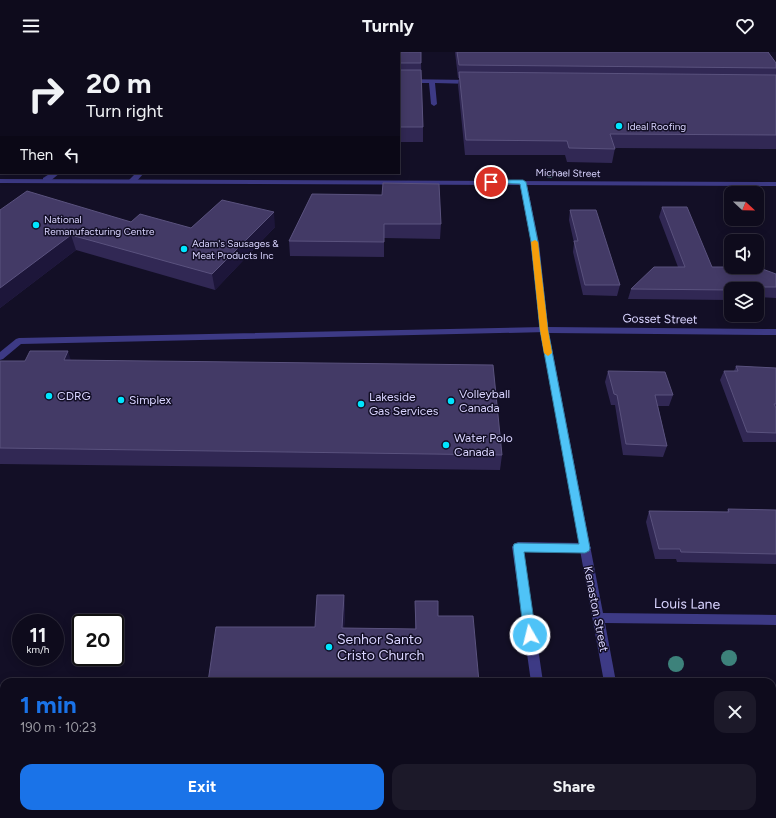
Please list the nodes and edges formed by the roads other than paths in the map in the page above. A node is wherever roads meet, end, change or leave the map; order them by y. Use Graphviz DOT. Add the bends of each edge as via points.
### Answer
graph roads {
  1 [pos="400,81"];
  2 [pos="432,81"];
  3 [pos="479,82"];
  4 [pos="434,104"];
  5 [pos="55,174"];
  6 [pos="139,174"];
  7 [pos="46,180"];
  8 [pos="133,180"];
  9 [pos="0,181"];
  10 [pos="523,182"];
  11 [pos="776,184"];
  12 [pos="544,330"];
  13 [pos="776,332"];
  14 [pos="0,357"];
  15 [pos="585,548"];
  16 [pos="598,618"];
  17 [pos="776,620"];
  18 [pos="536,678"];
  19 [pos="609,678"];
  1 -- 2 [label="street"];
  2 -- 3 [label="street"];
  2 -- 4 [label="street"];
  5 -- 7 [label="street"];
  6 -- 8 [label="street"];
  7 -- 8 [label="street, Michael Street"];
  7 -- 9 [label="street, Michael Street"];
  8 -- 10 [label="street, Michael Street"];
  10 -- 11 [label="street, Michael Street"];
  10 -- 12 [label="street, Kenaston Street" via="535,242"];
  12 -- 13 [label="street, Gosset Street"];
  12 -- 14 [label="street, Gosset Street" via="19,341"];
  12 -- 15 [label="street, Kenaston Street"];
  15 -- 16 [label="street, Kenaston Street"];
  15 -- 18 [label="street" via="518,547"];
  16 -- 17 [label="street, Louis Lane"];
  16 -- 19 [label="street, Kenaston Street"];
}
